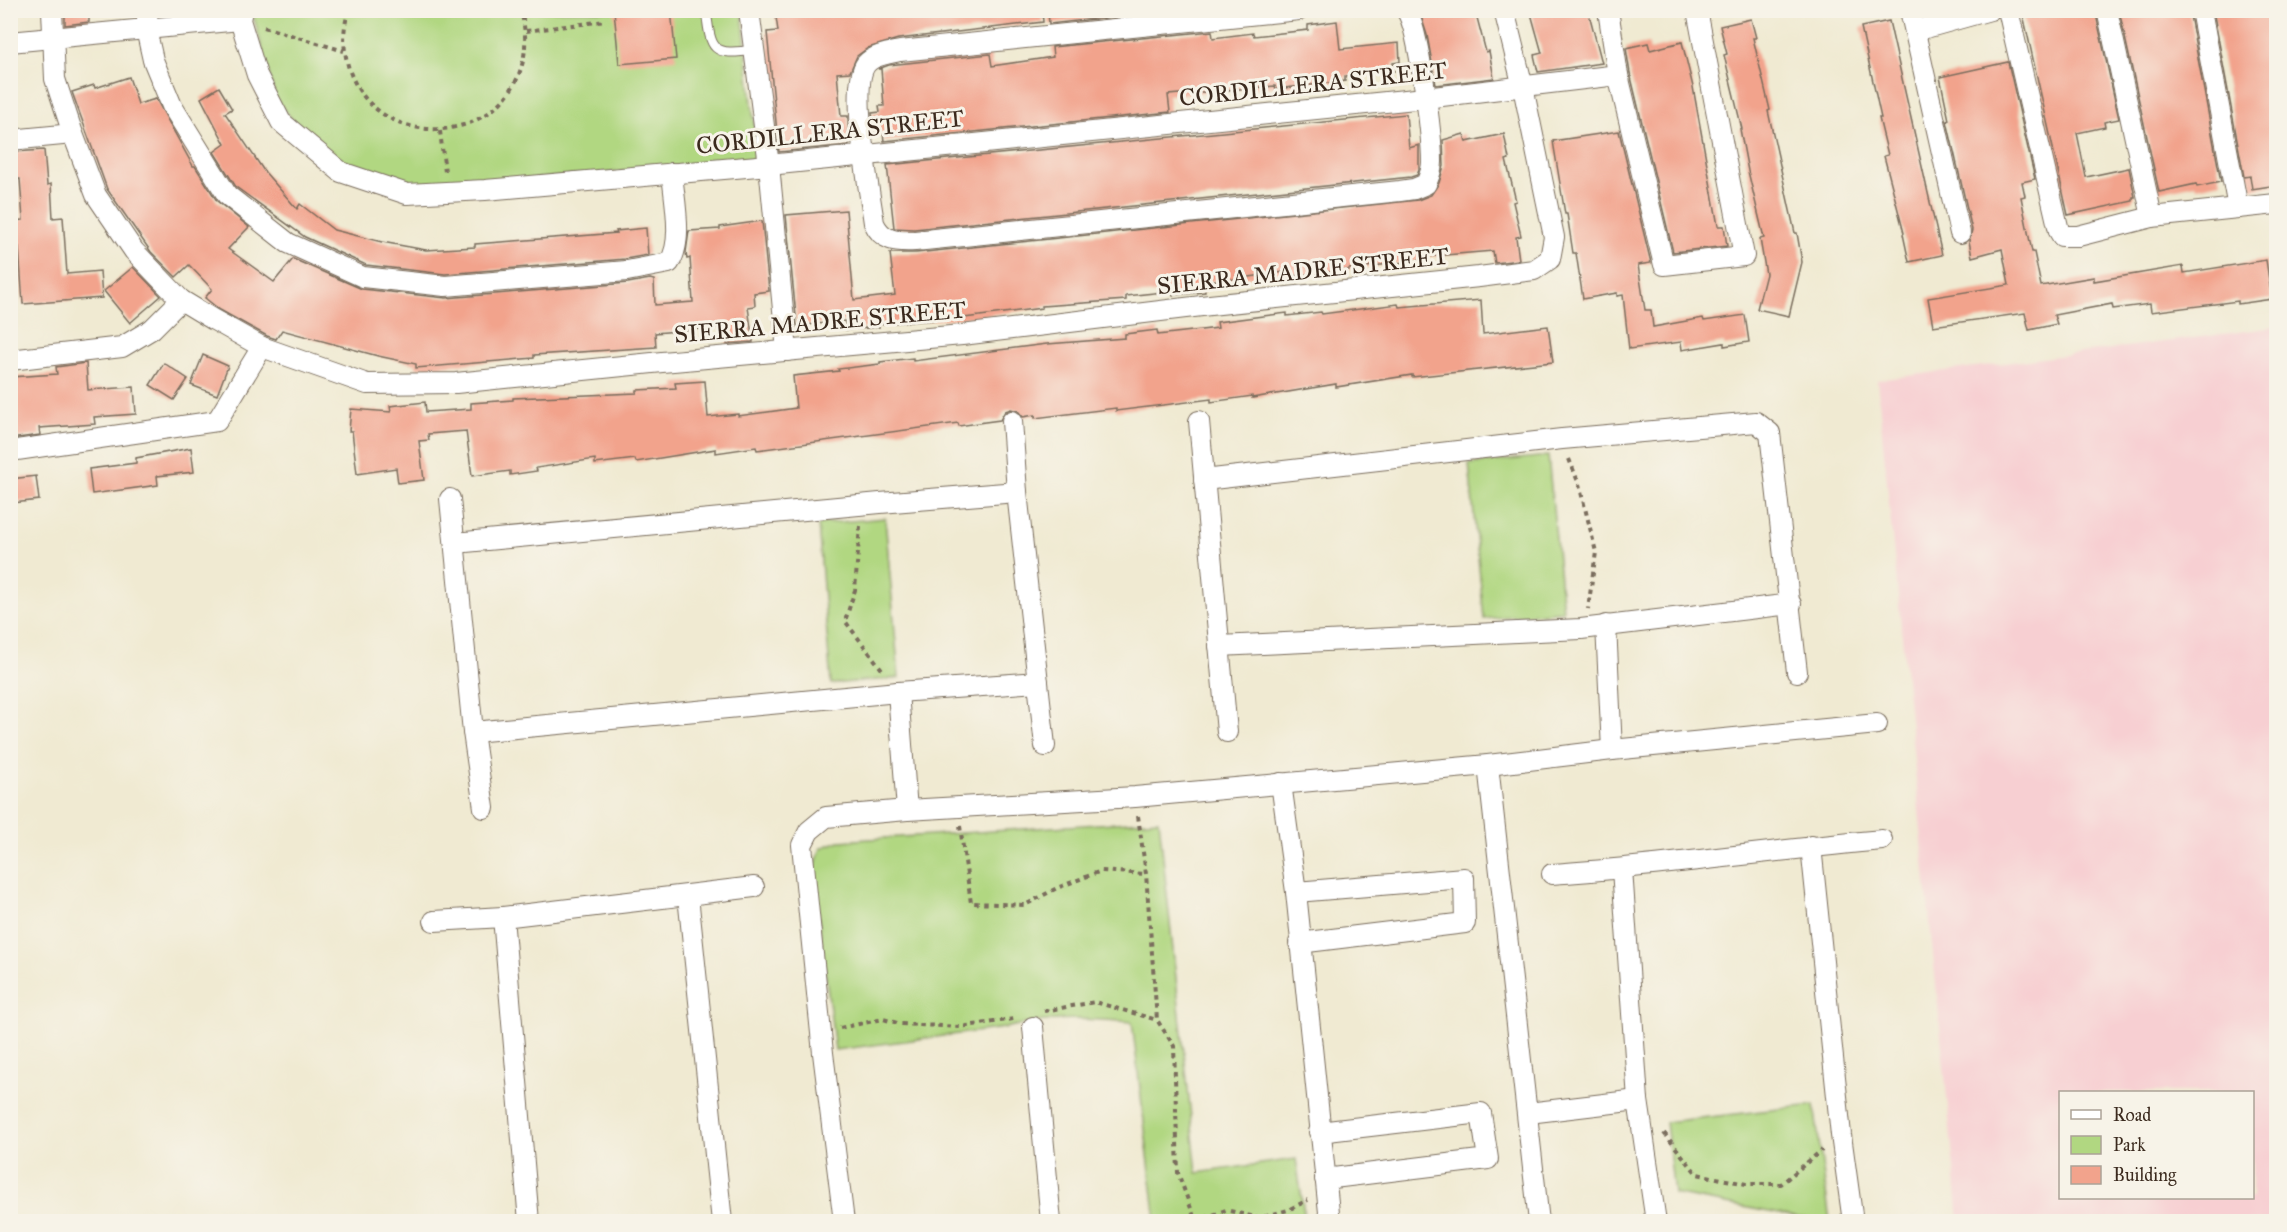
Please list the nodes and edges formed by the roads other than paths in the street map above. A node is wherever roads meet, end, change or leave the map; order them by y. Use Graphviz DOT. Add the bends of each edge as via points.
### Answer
graph roads {
  1 [pos="52,10"];
  2 [pos="706,10"];
  3 [pos="749,10"];
  4 [pos="1299,10"];
  5 [pos="1406,10"];
  6 [pos="1504,10"];
  7 [pos="1608,10"];
  8 [pos="1697,10"];
  9 [pos="1910,10"];
  10 [pos="1990,10"];
  11 [pos="2008,10"];
  12 [pos="2107,10"];
  13 [pos="2201,10"];
  14 [pos="241,15"];
  15 [pos="147,20"];
  16 [pos="1914,31"];
  17 [pos="53,39"];
  18 [pos="10,42"];
  19 [pos="754,50"];
  20 [pos="1618,75"];
  21 [pos="1523,87"];
  22 [pos="1425,98"];
  23 [pos="74,134"];
  24 [pos="10,140"];
  25 [pos="865,155"];
  26 [pos="769,165"];
  27 [pos="672,173"];
  28 [pos="2277,204"];
  29 [pos="2238,208"];
  30 [pos="2152,217"];
  31 [pos="1959,233"];
  32 [pos="181,300"];
  33 [pos="261,347"];
  34 [pos="787,351"];
  35 [pos="10,360"];
  36 [pos="1012,421"];
  37 [pos="1199,421"];
  38 [pos="10,451"];
  39 [pos="1204,480"];
  40 [pos="1017,492"];
  41 [pos="450,499"];
  42 [pos="455,543"];
  43 [pos="1791,604"];
  44 [pos="1606,625"];
  45 [pos="1220,646"];
  46 [pos="1797,672"];
  47 [pos="1038,681"];
  48 [pos="898,692"];
  49 [pos="1877,724"];
  50 [pos="473,732"];
  51 [pos="1227,732"];
  52 [pos="1045,746"];
  53 [pos="1612,750"];
  54 [pos="1488,765"];
  55 [pos="1281,783"];
  56 [pos="484,808"];
  57 [pos="907,810"];
  58 [pos="1882,840"];
  59 [pos="1811,846"];
  60 [pos="1622,869"];
  61 [pos="1552,874"];
  62 [pos="754,887"];
  63 [pos="1296,892"];
  64 [pos="688,896"];
  65 [pos="503,917"];
  66 [pos="434,921"];
  67 [pos="1299,943"];
  68 [pos="1032,1019"];
  69 [pos="1638,1100"];
  70 [pos="1528,1113"];
  71 [pos="1319,1132"];
  72 [pos="1326,1185"];
  73 [pos="529,1221"];
  74 [pos="722,1221"];
  75 [pos="844,1221"];
  76 [pos="1051,1221"];
  77 [pos="1329,1221"];
  78 [pos="1539,1221"];
  79 [pos="1656,1221"];
  80 [pos="1853,1221"];
  1 -- 17 [label="street, SIERRA MADRE STREET"];
  2 -- 19 [label="lane" via="710,42 720,51"];
  3 -- 19 [label="street"];
  4 -- 25 [label="street" via="880,55 867,63 861,76 859,102"];
  5 -- 22 [label="street" via="1416,34"];
  6 -- 21 [label="street, SIERRA MADRE STREET"];
  7 -- 20 [label="street"];
  8 -- 20 [label="street" via="1744,256 1664,265"];
  9 -- 16 [label="street"];
  10 -- 16 [label="street"];
  11 -- 30 [label="street" via="2062,236 2078,236"];
  12 -- 30 [label="street"];
  13 -- 29 [label="street"];
  14 -- 15 [label="street"];
  14 -- 27 [label="street, CORDILLERA STREET" via="256,75 281,122 341,172 407,195"];
  15 -- 17 [label="street"];
  15 -- 27 [label="street" via="153,60 172,106 227,195 288,243 363,277 445,286 627,271 669,263 677,243"];
  16 -- 31 [label="street"];
  17 -- 18 [label="street"];
  17 -- 23 [label="street, SIERRA MADRE STREET" via="55,79"];
  19 -- 26 [label="street"];
  20 -- 21 [label="street, CORDILLERA STREET"];
  21 -- 22 [label="street, CORDILLERA STREET"];
  21 -- 34 [label="street, SIERRA MADRE STREET" via="1554,237 1550,259 1534,270"];
  22 -- 25 [label="street, CORDILLERA STREET"];
  22 -- 25 [label="street" via="1431,175 1426,184 1414,189 915,241 890,240 879,234 874,223"];
  23 -- 24 [label="street"];
  23 -- 32 [label="street, SIERRA MADRE STREET" via="96,195 134,251"];
  25 -- 26 [label="street, CORDILLERA STREET"];
  26 -- 27 [label="street, CORDILLERA STREET"];
  26 -- 34 [label="street"];
  28 -- 29 [label="street"];
  29 -- 30 [label="street"];
  32 -- 33 [label="street, SIERRA MADRE STREET"];
  32 -- 35 [label="street" via="152,329 123,347"];
  33 -- 34 [label="street, SIERRA MADRE STREET" via="367,384 456,383"];
  33 -- 38 [label="street" via="217,421"];
  36 -- 40 [label="street"];
  37 -- 39 [label="street"];
  39 -- 43 [label="street" via="1562,439 1756,422 1770,433"];
  39 -- 45 [label="street"];
  40 -- 42 [label="street"];
  40 -- 47 [label="street"];
  41 -- 42 [label="street"];
  42 -- 50 [label="street"];
  43 -- 44 [label="street"];
  43 -- 46 [label="street"];
  44 -- 45 [label="street"];
  44 -- 53 [label="street"];
  45 -- 51 [label="street"];
  47 -- 48 [label="street"];
  47 -- 52 [label="street"];
  48 -- 50 [label="street"];
  48 -- 57 [label="street"];
  49 -- 53 [label="street"];
  50 -- 56 [label="street"];
  53 -- 54 [label="street"];
  54 -- 55 [label="street"];
  54 -- 70 [label="street"];
  55 -- 57 [label="street" via="1135,797"];
  55 -- 63 [label="street"];
  57 -- 75 [label="street" via="826,817 809,831 802,845"];
  58 -- 59 [label="street"];
  59 -- 60 [label="street"];
  59 -- 80 [label="street"];
  60 -- 61 [label="street"];
  60 -- 69 [label="street"];
  62 -- 64 [label="street"];
  63 -- 67 [label="street"];
  63 -- 67 [label="street" via="1464,878 1465,923"];
  64 -- 65 [label="street"];
  64 -- 74 [label="street"];
  65 -- 66 [label="street"];
  65 -- 73 [label="street"];
  67 -- 71 [label="street"];
  68 -- 76 [label="street"];
  69 -- 70 [label="street"];
  69 -- 79 [label="street"];
  70 -- 78 [label="street"];
  71 -- 72 [label="street"];
  71 -- 72 [label="street" via="1481,1113 1488,1159"];
  72 -- 77 [label="street"];
}
